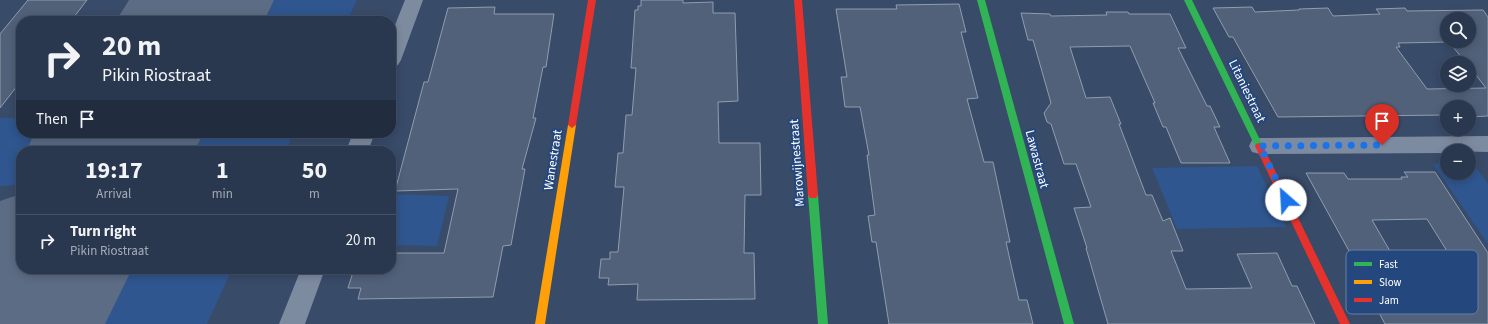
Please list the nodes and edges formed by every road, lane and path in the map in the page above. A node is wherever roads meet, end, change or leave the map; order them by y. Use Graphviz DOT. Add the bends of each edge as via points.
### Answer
graph roads {
  1 [pos="414,0"];
  2 [pos="592,0"];
  3 [pos="798,0"];
  4 [pos="981,0"];
  5 [pos="1188,0"];
  6 [pos="396,47"];
  7 [pos="1488,144"];
  8 [pos="1260,146"];
  9 [pos="311,274"];
  10 [pos="292,324"];
  11 [pos="540,324"];
  12 [pos="822,324"];
  13 [pos="1068,324"];
  14 [pos="1345,324"];
  1 -- 6 [label="street"];
  2 -- 11 [label="street, Wanestraat"];
  3 -- 12 [label="street, Marowijnestraat"];
  4 -- 13 [label="street, Lawastraat"];
  5 -- 8 [label="street, Litaniestraat"];
  7 -- 8 [label="street"];
  8 -- 14 [label="street, Litaniestraat"];
  9 -- 10 [label="street"];
}
